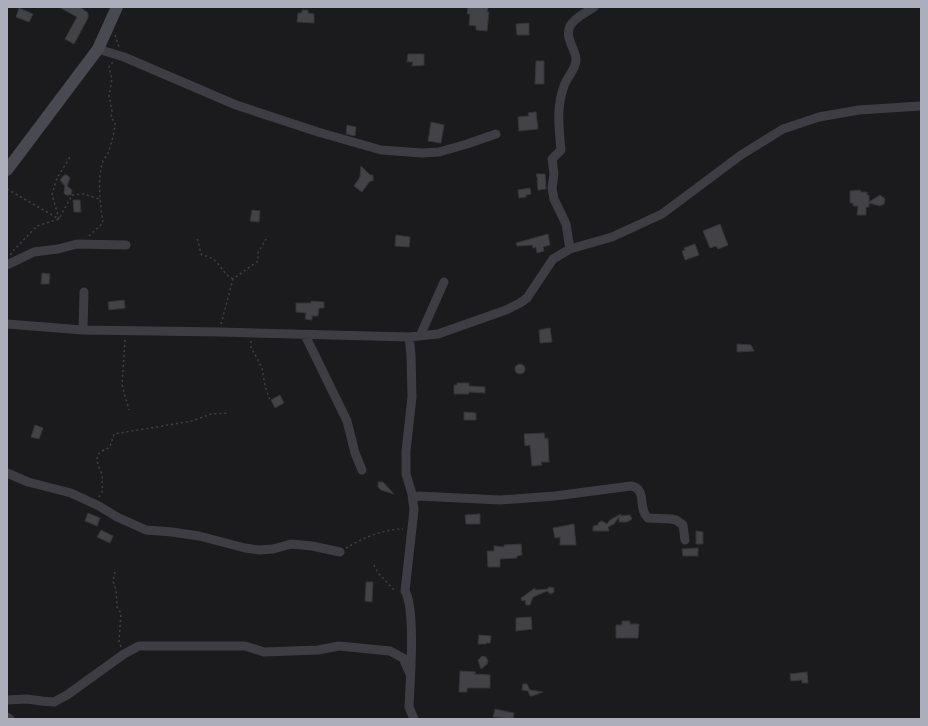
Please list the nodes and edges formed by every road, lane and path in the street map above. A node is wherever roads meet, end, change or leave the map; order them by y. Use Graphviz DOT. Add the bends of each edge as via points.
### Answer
graph roads {
  1 [pos="117,7"];
  2 [pos="594,7"];
  3 [pos="108,26"];
  4 [pos="98,49"];
  5 [pos="121,56"];
  6 [pos="921,106"];
  7 [pos="496,134"];
  8 [pos="70,157"];
  9 [pos="7,170"];
  10 [pos="7,189"];
  11 [pos="100,200"];
  12 [pos="59,219"];
  13 [pos="197,239"];
  14 [pos="266,239"];
  15 [pos="77,244"];
  16 [pos="126,245"];
  17 [pos="570,249"];
  18 [pos="9,264"];
  19 [pos="233,279"];
  20 [pos="444,282"];
  21 [pos="84,292"];
  22 [pos="7,324"];
  23 [pos="83,330"];
  24 [pos="125,330"];
  25 [pos="220,332"];
  26 [pos="250,333"];
  27 [pos="305,335"];
  28 [pos="420,336"];
  29 [pos="409,337"];
  30 [pos="270,400"];
  31 [pos="129,410"];
  32 [pos="229,413"];
  33 [pos="362,470"];
  34 [pos="7,473"];
  35 [pos="413,499"];
  36 [pos="99,506"];
  37 [pos="413,529"];
  38 [pos="685,540"];
  39 [pos="340,552"];
  40 [pos="374,565"];
  41 [pos="115,572"];
  42 [pos="408,595"];
  43 [pos="124,654"];
  44 [pos="410,674"];
  45 [pos="7,700"];
  46 [pos="409,707"];
  47 [pos="7,717"];
  48 [pos="10,719"];
  49 [pos="407,719"];
  50 [pos="414,719"];
  1 -- 3 [label="main road"];
  2 -- 17 [label="street" via="571,24 569,30 576,59 564,86 558,115 562,150 552,159 554,199 566,224"];
  3 -- 4 [label="main road"];
  3 -- 5 [label="path" via="116,37"];
  4 -- 5 [label="street"];
  4 -- 9 [label="main road"];
  5 -- 7 [label="street" via="236,105 381,150 439,152"];
  5 -- 11 [label="path" via="110,64 109,68 112,79 109,101 115,127 108,153 103,161"];
  6 -- 17 [label="street" via="859,110 819,117 783,129 741,155 662,214 612,237"];
  8 -- 12 [label="path" via="57,178 52,194"];
  10 -- 12 [label="path"];
  11 -- 12 [label="path" via="84,194 72,195"];
  11 -- 15 [label="path" via="103,223"];
  12 -- 18 [label="path" via="37,226 11,252"];
  13 -- 19 [label="path" via="202,256 211,257"];
  14 -- 19 [label="path" via="258,253 258,261"];
  15 -- 16 [label="street"];
  15 -- 18 [label="street" via="34,252"];
  17 -- 28 [label="street" via="553,258 527,298 520,303 438,334"];
  19 -- 25 [label="path"];
  20 -- 28 [label="street"];
  21 -- 23 [label="street"];
  22 -- 23 [label="street"];
  23 -- 24 [label="street"];
  24 -- 25 [label="street"];
  24 -- 31 [label="path" via="122,385"];
  25 -- 26 [label="street"];
  26 -- 27 [label="street"];
  26 -- 30 [label="path" via="251,347 262,368"];
  27 -- 29 [label="street"];
  27 -- 33 [label="street" via="346,420"];
  28 -- 29 [label="street"];
  29 -- 35 [label="street" via="412,354 412,397 406,458 407,481"];
  32 -- 36 [label="path" via="211,414 192,421 114,434 110,447 99,452 98,456 103,490 99,497"];
  34 -- 36 [label="street" via="28,482 71,493"];
  35 -- 37 [label="street"];
  35 -- 38 [label="street" via="418,496 500,500 631,486 640,492 644,515 648,518 676,520 683,525"];
  36 -- 39 [label="street" via="146,530 199,536 259,550 291,544"];
  37 -- 39 [label="path" via="395,529 372,535"];
  37 -- 42 [label="street" via="405,591"];
  40 -- 42 [label="path" via="396,592"];
  41 -- 43 [label="path" via="113,580 117,607 121,613 119,641"];
  42 -- 44 [label="street" via="411,628"];
  43 -- 44 [label="street" via="139,646 245,646 264,652 318,650 339,646 390,651 403,658"];
  43 -- 45 [label="street" via="54,702"];
  44 -- 46 [label="street"];
  46 -- 49 [label="street"];
  46 -- 50 [label="street"];
  47 -- 48 [label="street"];
}
